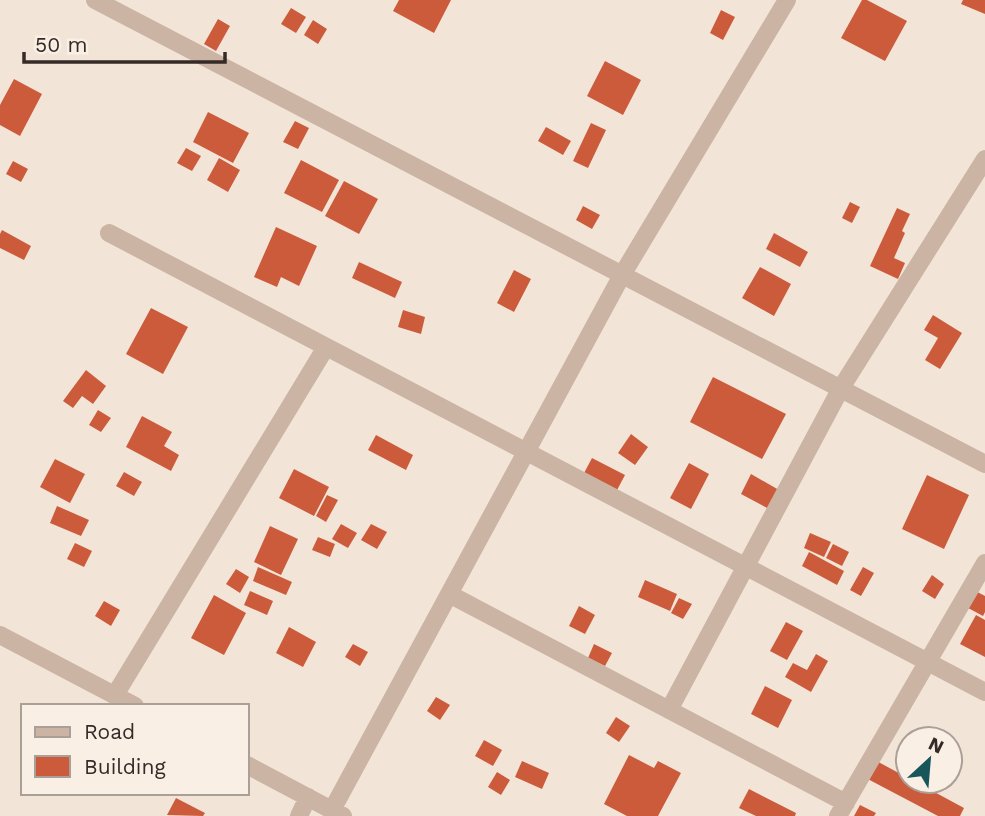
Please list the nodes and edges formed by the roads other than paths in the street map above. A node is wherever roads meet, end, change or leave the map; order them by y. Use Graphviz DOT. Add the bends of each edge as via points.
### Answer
graph roads {
  1 [pos="94,0"];
  2 [pos="787,0"];
  3 [pos="985,159"];
  4 [pos="109,233"];
  5 [pos="622,275"];
  6 [pos="326,347"];
  7 [pos="841,388"];
  8 [pos="526,452"];
  9 [pos="985,464"];
  10 [pos="985,563"];
  11 [pos="745,567"];
  12 [pos="449,594"];
  13 [pos="0,635"];
  14 [pos="927,662"];
  15 [pos="985,692"];
  16 [pos="115,695"];
  17 [pos="131,704"];
  18 [pos="669,710"];
  19 [pos="248,766"];
  20 [pos="308,797"];
  21 [pos="842,809"];
  22 [pos="338,813"];
  23 [pos="299,816"];
  1 -- 5 [label="street"];
  2 -- 5 [label="street"];
  3 -- 7 [label="street"];
  4 -- 6 [label="street"];
  5 -- 7 [label="street"];
  5 -- 8 [label="street"];
  6 -- 8 [label="street"];
  6 -- 16 [label="street"];
  7 -- 9 [label="street"];
  7 -- 11 [label="street"];
  8 -- 11 [label="street"];
  8 -- 12 [label="street"];
  10 -- 14 [label="street"];
  11 -- 14 [label="street"];
  11 -- 18 [label="street"];
  12 -- 18 [label="street"];
  12 -- 22 [label="street"];
  13 -- 16 [label="street"];
  14 -- 15 [label="street"];
  14 -- 21 [label="street"];
  16 -- 17 [label="street"];
  18 -- 21 [label="street"];
  19 -- 20 [label="street"];
  20 -- 22 [label="street"];
  20 -- 23 [label="street"];
}
